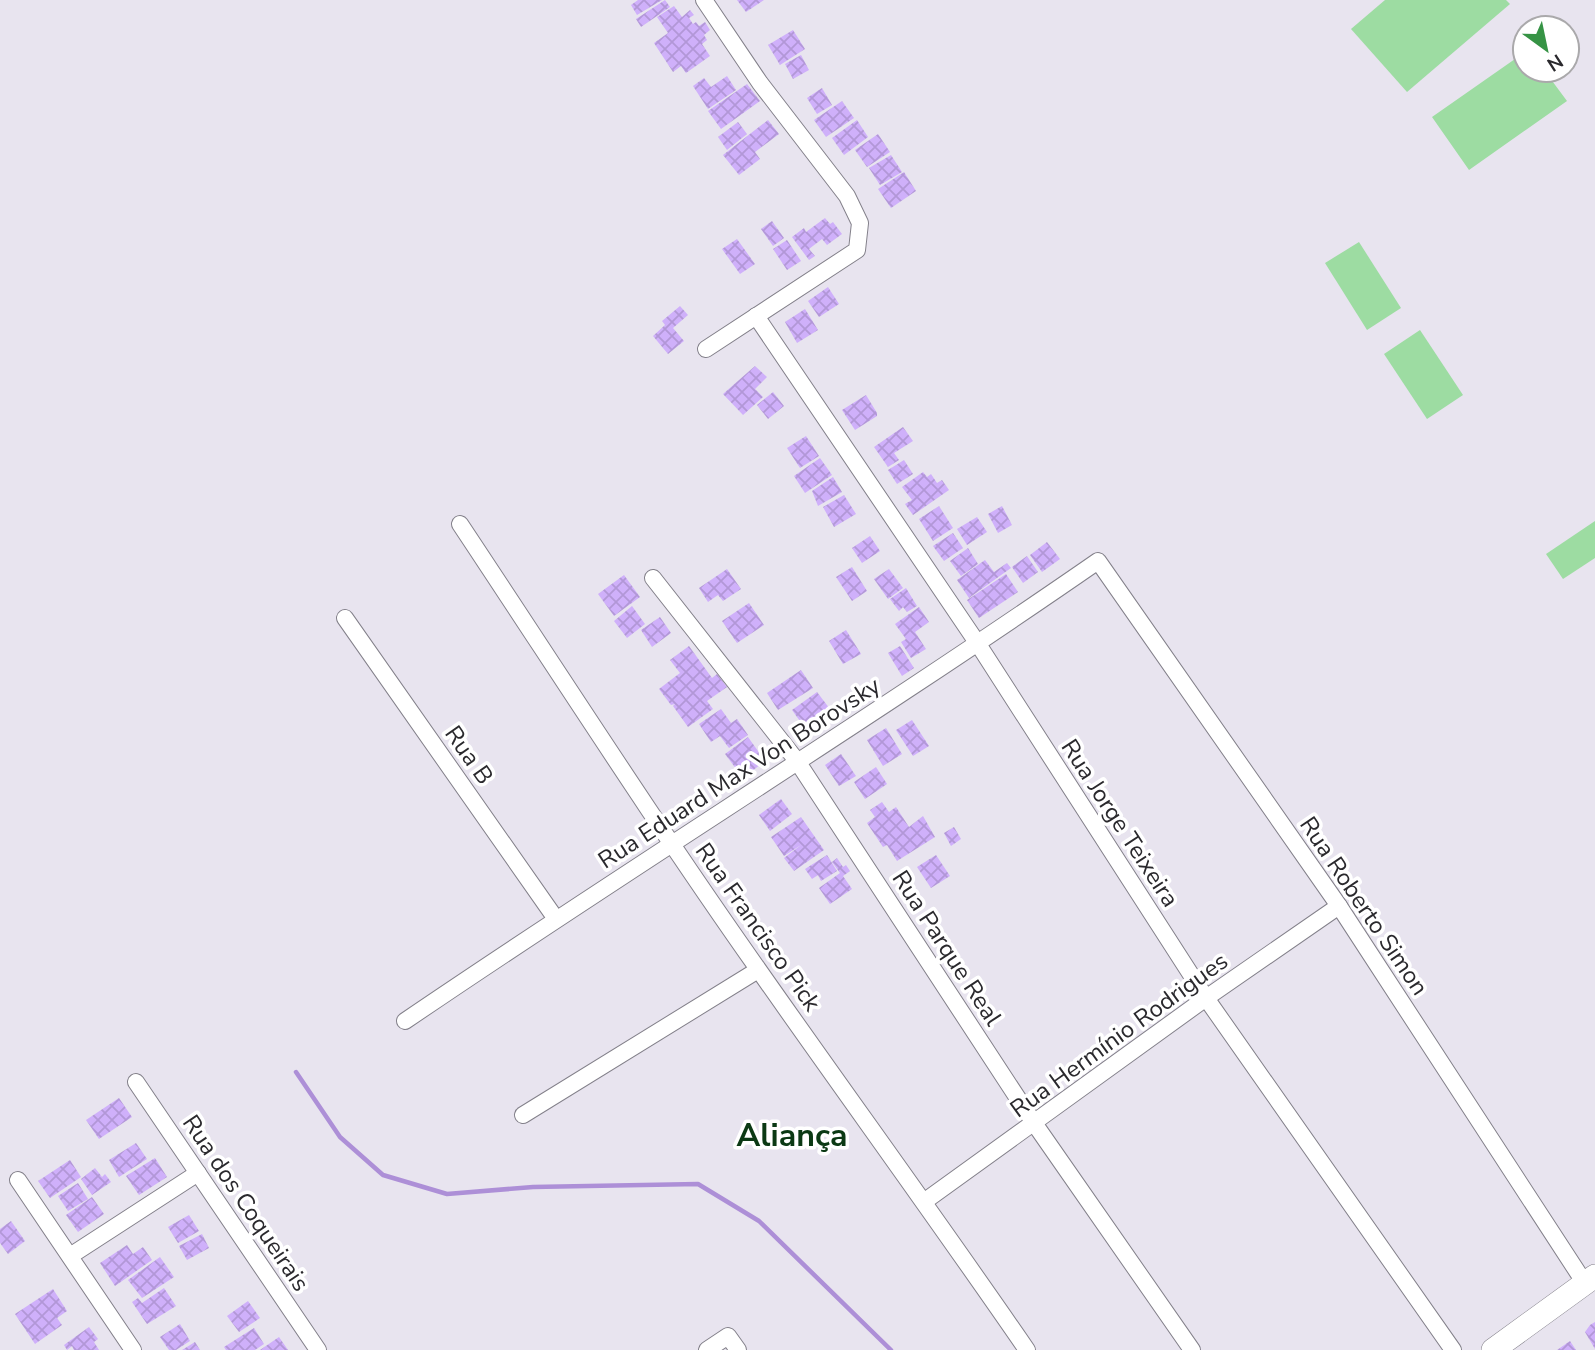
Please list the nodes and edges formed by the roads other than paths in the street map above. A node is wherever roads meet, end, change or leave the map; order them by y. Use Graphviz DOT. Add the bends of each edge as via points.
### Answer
graph roads {
  1 [pos="704,0"];
  2 [pos="756,316"];
  3 [pos="706,349"];
  4 [pos="460,524"];
  5 [pos="1098,561"];
  6 [pos="653,578"];
  7 [pos="345,618"];
  8 [pos="978,644"];
  9 [pos="797,761"];
  10 [pos="673,845"];
  11 [pos="1339,906"];
  12 [pos="556,919"];
  13 [pos="758,970"];
  14 [pos="1206,998"];
  15 [pos="405,1021"];
  16 [pos="136,1082"];
  17 [pos="523,1115"];
  18 [pos="1034,1124"];
  19 [pos="198,1173"];
  20 [pos="19,1180"];
  21 [pos="925,1202"];
  22 [pos="70,1256"];
  23 [pos="1589,1279"];
  24 [pos="133,1350"];
  25 [pos="318,1350"];
  26 [pos="707,1350"];
  27 [pos="738,1350"];
  28 [pos="1027,1350"];
  29 [pos="1192,1350"];
  30 [pos="1453,1350"];
  31 [pos="1493,1350"];
  1 -- 2 [label="street" via="760,83 847,196 860,223 857,250"];
  2 -- 3 [label="street"];
  2 -- 8 [label="street, Rua Jorge Teixeira"];
  4 -- 10 [label="street, Rua Francisco Pick"];
  5 -- 8 [label="street, Rua Eduard Max Von Borovsky"];
  5 -- 11 [label="street, Rua Roberto Simon"];
  6 -- 9 [label="street, Rua Parque Real"];
  7 -- 12 [label="street, Rua B"];
  8 -- 9 [label="street, Rua Eduard Max Von Borovsky"];
  8 -- 14 [label="street, Rua Jorge Teixeira"];
  9 -- 10 [label="street, Rua Eduard Max Von Borovsky"];
  9 -- 18 [label="street, Rua Parque Real"];
  10 -- 12 [label="street, Rua Eduard Max Von Borovsky"];
  10 -- 13 [label="street, Rua Francisco Pick"];
  11 -- 14 [label="street, Rua Hermínio Rodrigues"];
  11 -- 23 [label="street, Rua Roberto Simon"];
  12 -- 15 [label="street, Rua Eduard Max Von Borovsky"];
  13 -- 17 [label="street"];
  13 -- 21 [label="street, Rua Francisco Pick"];
  14 -- 18 [label="street, Rua Hermínio Rodrigues"];
  14 -- 30 [label="street, Rua Jorge Teixeira"];
  16 -- 19 [label="street, Rua dos Coqueirais"];
  18 -- 21 [label="street, Rua Hermínio Rodrigues"];
  18 -- 29 [label="street, Rua Parque Real"];
  19 -- 22 [label="street"];
  19 -- 25 [label="street, Rua dos Coqueirais"];
  20 -- 22 [label="street"];
  21 -- 28 [label="street, Rua Francisco Pick"];
  22 -- 24 [label="street"];
  23 -- 31 [label="main road"];
  26 -- 27 [label="street" via="728,1335"];
}
